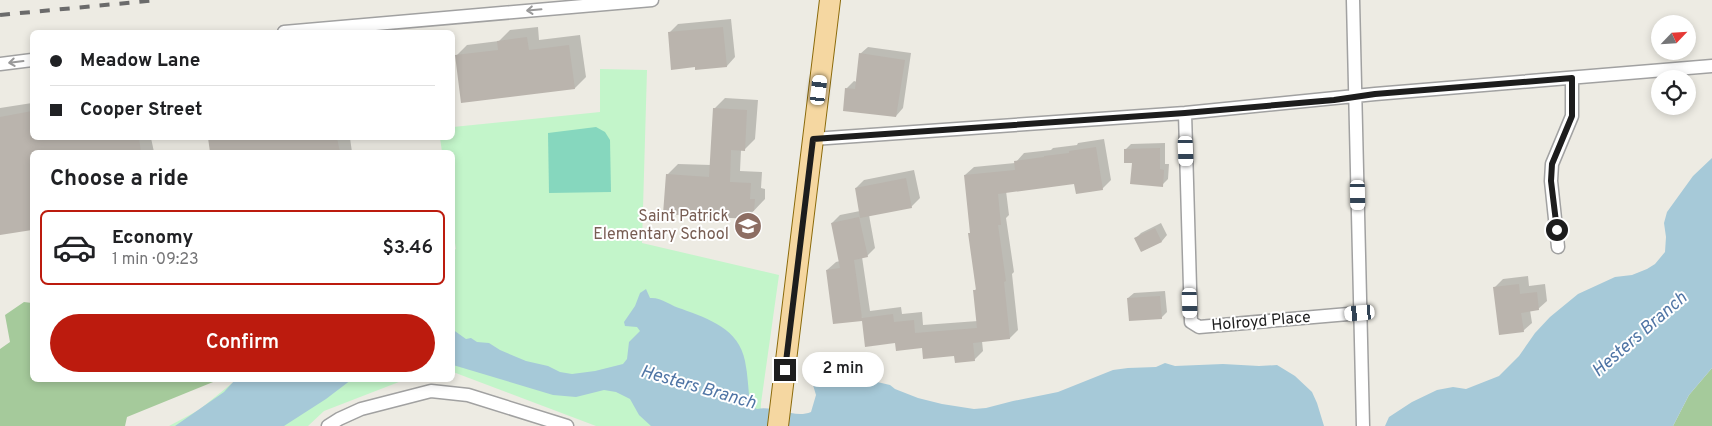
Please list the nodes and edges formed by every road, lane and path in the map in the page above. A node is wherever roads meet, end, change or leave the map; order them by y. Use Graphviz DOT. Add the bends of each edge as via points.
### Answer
graph roads {
  1 [pos="652,0"];
  2 [pos="830,0"];
  3 [pos="1352,0"];
  4 [pos="307,30"];
  5 [pos="30,60"];
  6 [pos="0,64"];
  7 [pos="1712,66"];
  8 [pos="1572,78"];
  9 [pos="1356,97"];
  10 [pos="1185,113"];
  11 [pos="813,139"];
  12 [pos="1558,247"];
  13 [pos="1360,313"];
  14 [pos="780,417"];
  15 [pos="1363,422"];
  16 [pos="328,426"];
  17 [pos="566,426"];
  1 -- 4 [label="street, one-way"];
  2 -- 11 [label="main road"];
  3 -- 9 [label="street"];
  5 -- 6 [label="street, one-way"];
  7 -- 8 [label="street"];
  8 -- 9 [label="street"];
  8 -- 12 [label="street" via="1572,116 1552,164"];
  9 -- 10 [label="street"];
  9 -- 13 [label="street"];
  10 -- 11 [label="street"];
  10 -- 13 [label="street, Holroyd Place" via="1191,322 1199,327"];
  11 -- 14 [label="main road"];
  13 -- 15 [label="street"];
  16 -- 17 [label="street" via="361,409 431,391 468,395"];
}
